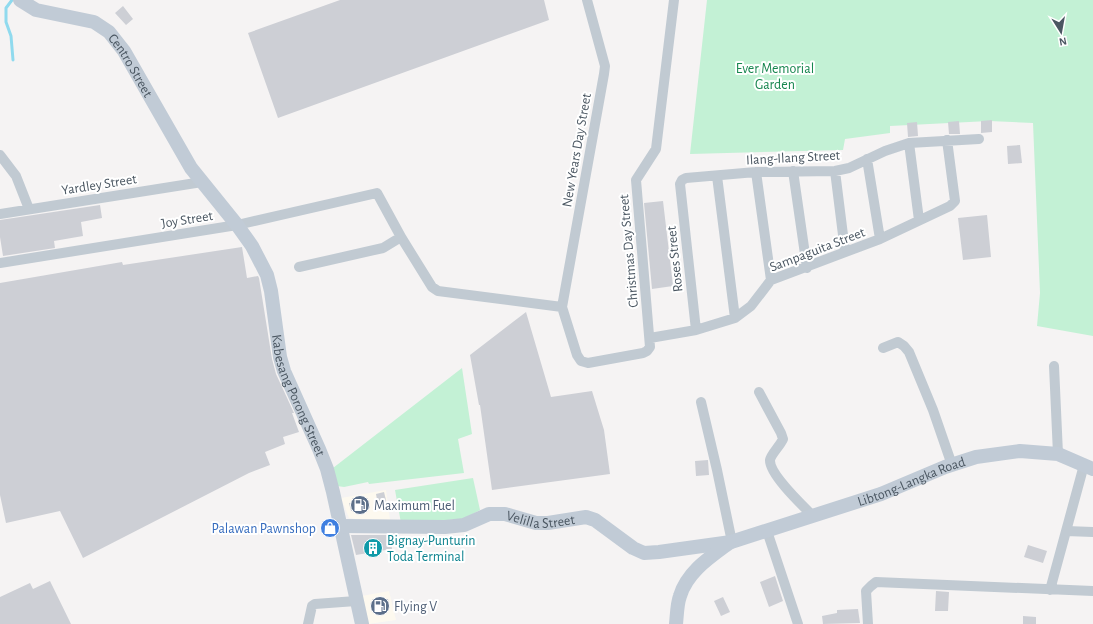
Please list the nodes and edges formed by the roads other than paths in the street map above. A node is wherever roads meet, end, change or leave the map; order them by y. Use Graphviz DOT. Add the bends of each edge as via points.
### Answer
graph roads {
  1 [pos="587,0"];
  2 [pos="674,0"];
  3 [pos="24,3"];
  4 [pos="979,139"];
  5 [pos="947,140"];
  6 [pos="908,143"];
  7 [pos="0,155"];
  8 [pos="867,159"];
  9 [pos="793,171"];
  10 [pos="835,171"];
  11 [pos="756,172"];
  12 [pos="717,176"];
  13 [pos="202,182"];
  14 [pos="680,184"];
  15 [pos="29,209"];
  16 [pos="0,214"];
  17 [pos="919,220"];
  18 [pos="237,225"];
  19 [pos="401,237"];
  20 [pos="880,239"];
  21 [pos="845,251"];
  22 [pos="0,263"];
  23 [pos="299,267"];
  24 [pos="807,268"];
  25 [pos="770,280"];
  26 [pos="562,307"];
  27 [pos="735,318"];
  28 [pos="696,330"];
  29 [pos="650,338"];
  30 [pos="883,348"];
  31 [pos="1054,366"];
  32 [pos="759,392"];
  33 [pos="701,402"];
  34 [pos="1058,454"];
  35 [pos="952,465"];
  36 [pos="1089,467"];
  37 [pos="814,516"];
  38 [pos="342,526"];
  39 [pos="767,531"];
  40 [pos="1066,531"];
  41 [pos="1093,532"];
  42 [pos="731,542"];
  43 [pos="1050,590"];
  44 [pos="1093,591"];
  45 [pos="356,601"];
  46 [pos="308,624"];
  47 [pos="362,624"];
  48 [pos="676,624"];
  49 [pos="798,624"];
  50 [pos="868,624"];
  1 -- 26 [label="street, New Years Day Street" via="605,66"];
  2 -- 29 [label="street, Christmas Day Street" via="656,150 636,180"];
  3 -- 13 [label="main road, Centro Street" via="36,10 94,22 109,32 124,51 191,168"];
  4 -- 5 [label="street, Ilang-Ilang Street"];
  5 -- 6 [label="street, Ilang-Ilang Street"];
  5 -- 17 [label="street, Sampaguita Street" via="955,201 950,206"];
  6 -- 8 [label="street, Ilang-Ilang Street"];
  6 -- 17 [label="street"];
  7 -- 15 [label="street" via="16,176"];
  8 -- 10 [label="street, Ilang-Ilang Street" via="849,168"];
  8 -- 20 [label="street"];
  9 -- 10 [label="street, Ilang-Ilang Street"];
  9 -- 11 [label="street, Ilang-Ilang Street"];
  9 -- 24 [label="street"];
  10 -- 21 [label="street"];
  11 -- 12 [label="street, Ilang-Ilang Street"];
  11 -- 25 [label="street"];
  12 -- 14 [label="street, Ilang-Ilang Street" via="686,178"];
  12 -- 27 [label="street"];
  13 -- 15 [label="street, Yardley Street"];
  13 -- 18 [label="main road, Kabesang Porong Street"];
  14 -- 28 [label="street, Roses Street"];
  15 -- 16 [label="street, Yardley Street"];
  17 -- 20 [label="street, Sampaguita Street"];
  18 -- 19 [label="street, Joy Street" via="376,193"];
  18 -- 22 [label="street, Joy Street"];
  18 -- 38 [label="main road, Kabesang Porong Street" via="252,246 267,275 284,371 327,469"];
  19 -- 23 [label="street" via="383,248"];
  19 -- 26 [label="street" via="432,287 438,291"];
  20 -- 21 [label="street, Sampaguita Street"];
  21 -- 24 [label="street, Sampaguita Street"];
  24 -- 25 [label="street, Sampaguita Street"];
  25 -- 27 [label="street, Sampaguita Street" via="751,306"];
  26 -- 29 [label="street" via="581,362 643,353 650,347"];
  27 -- 28 [label="street, Sampaguita Street"];
  28 -- 29 [label="street, Sampaguita Street"];
  30 -- 35 [label="street" via="898,342 909,352"];
  31 -- 34 [label="street"];
  32 -- 37 [label="street" via="783,440 770,459 770,465 797,500"];
  33 -- 42 [label="street"];
  34 -- 35 [label="main road, Libtong-Langka Road" via="1020,451 976,457"];
  34 -- 36 [label="main road, Libtong-Langka Road"];
  35 -- 37 [label="main road, Libtong-Langka Road" via="881,494"];
  36 -- 40 [label="street"];
  37 -- 39 [label="main road, Libtong-Langka Road"];
  38 -- 42 [label="main road, Velilla Street" via="445,527 464,525 490,514 505,514 536,524 586,517 595,520 644,553"];
  38 -- 45 [label="main road, Kabesang Porong Street"];
  39 -- 42 [label="main road, Libtong-Langka Road"];
  39 -- 49 [label="street"];
  40 -- 41 [label="street"];
  40 -- 43 [label="street"];
  42 -- 48 [label="main road" via="705,561 685,583 679,596"];
  43 -- 44 [label="street"];
  43 -- 50 [label="street" via="876,582 866,591"];
  45 -- 46 [label="street" via="315,604 312,606"];
  45 -- 47 [label="main road, Kabesang Porong Street"];
}
